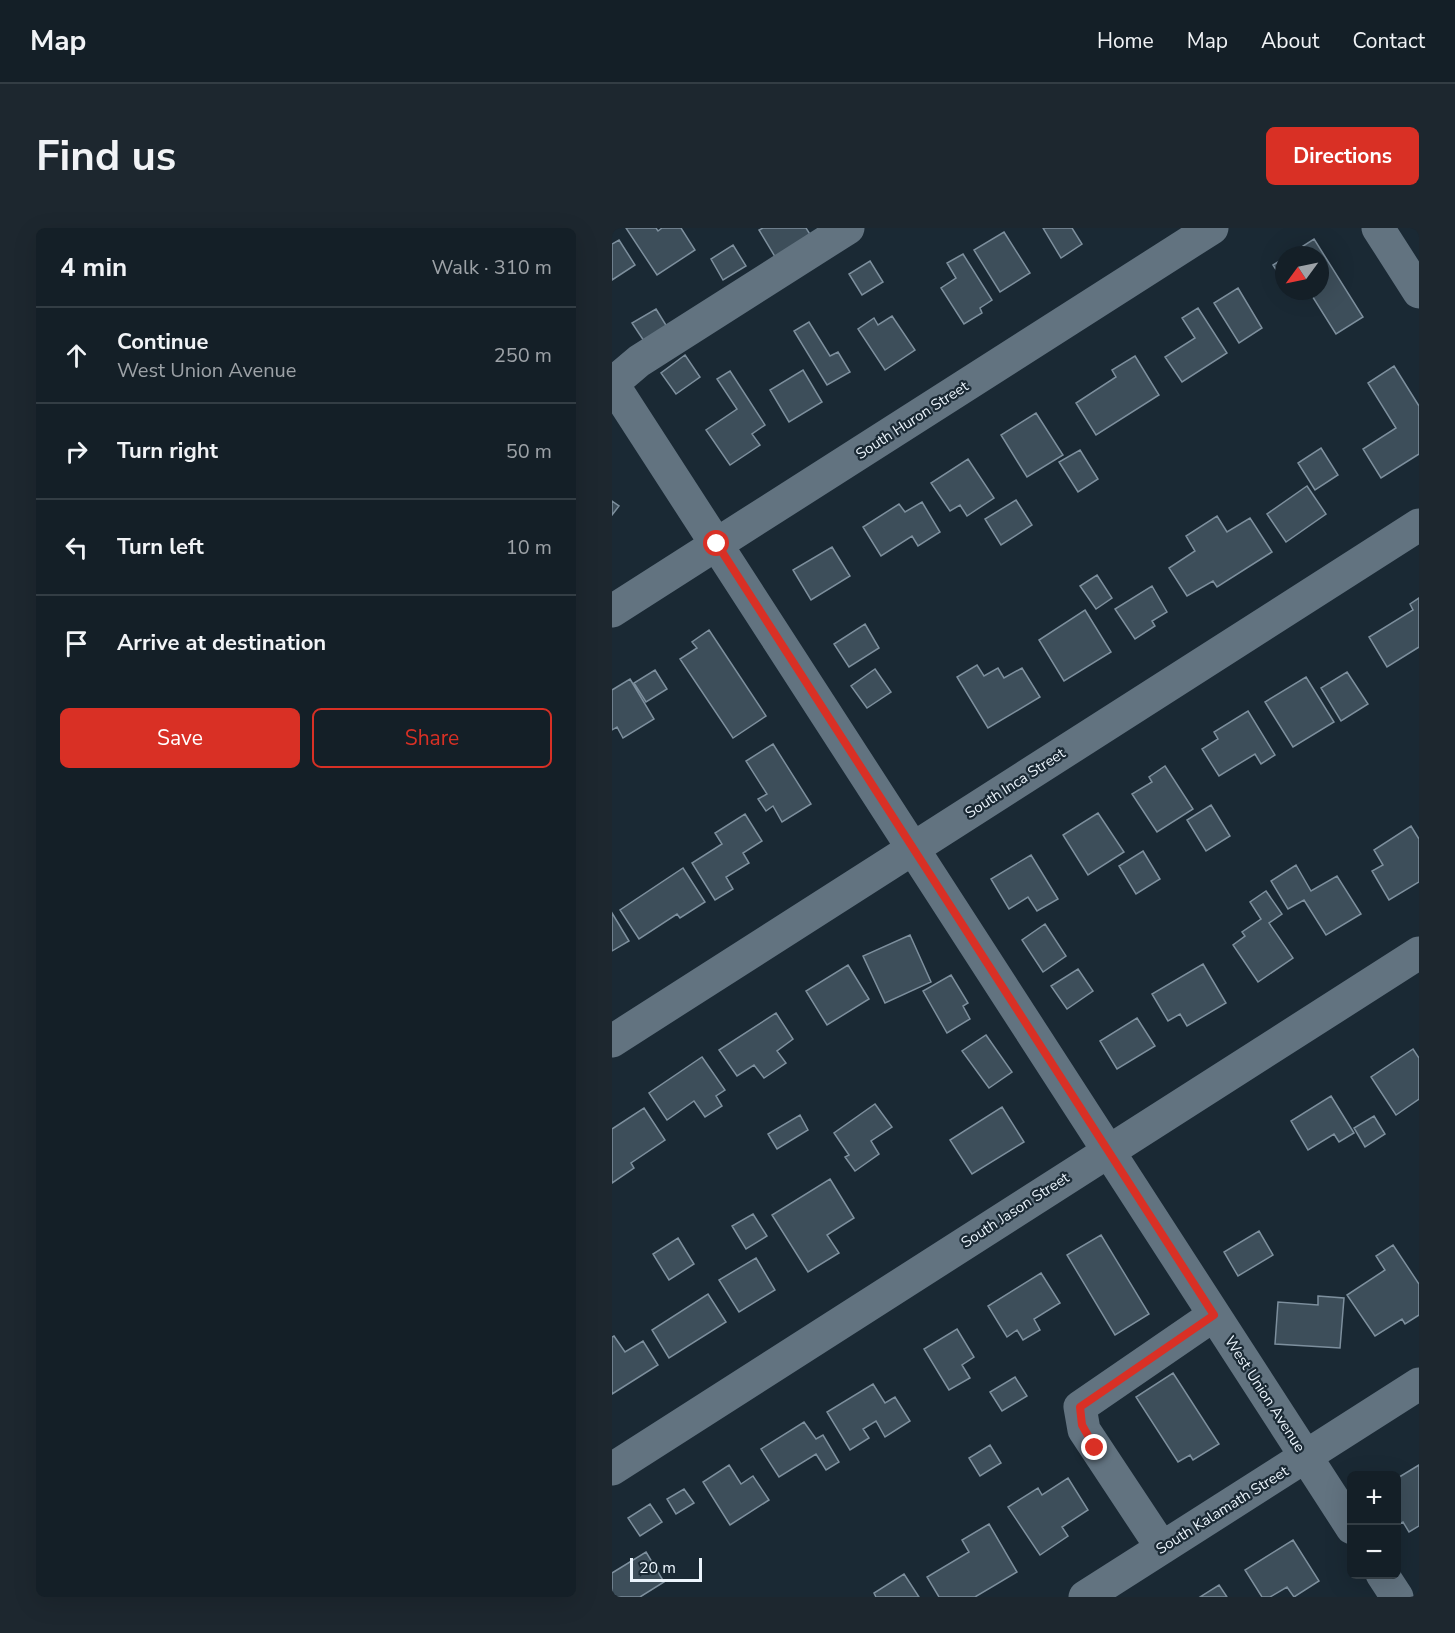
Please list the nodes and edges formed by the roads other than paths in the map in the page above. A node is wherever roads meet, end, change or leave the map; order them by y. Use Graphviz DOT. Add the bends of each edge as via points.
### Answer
graph roads {
  1 [pos="848,228"];
  2 [pos="1212,228"];
  3 [pos="1378,228"];
  4 [pos="1419,292"];
  5 [pos="612,384"];
  6 [pos="1419,525"];
  7 [pos="717,544"];
  8 [pos="612,611"];
  9 [pos="913,848"];
  10 [pos="1419,953"];
  11 [pos="612,1041"];
  12 [pos="1108,1150"];
  13 [pos="1214,1315"];
  14 [pos="1419,1384"];
  15 [pos="1306,1457"];
  16 [pos="612,1469"];
  17 [pos="1350,1525"];
  18 [pos="1162,1548"];
  19 [pos="1385,1579"];
  20 [pos="1085,1597"];
  21 [pos="1397,1597"];
  1 -- 5 [label="street" via="639,361"];
  2 -- 7 [label="street, South Huron Street"];
  3 -- 4 [label="street"];
  5 -- 7 [label="street, West Union Avenue"];
  6 -- 9 [label="street, South Inca Street"];
  7 -- 8 [label="street, South Huron Street"];
  7 -- 9 [label="street, West Union Avenue"];
  9 -- 11 [label="street, South Inca Street"];
  9 -- 12 [label="street, West Union Avenue"];
  10 -- 12 [label="street, South Jason Street"];
  12 -- 13 [label="street, West Union Avenue"];
  12 -- 16 [label="street, South Jason Street"];
  13 -- 15 [label="street, West Union Avenue"];
  13 -- 18 [label="street" via="1080,1407 1084,1430"];
  14 -- 15 [label="street, South Kalamath Street"];
  15 -- 17 [label="street, West Union Avenue"];
  15 -- 18 [label="street, South Kalamath Street"];
  18 -- 20 [label="street, South Kalamath Street"];
  19 -- 21 [label="street"];
}
